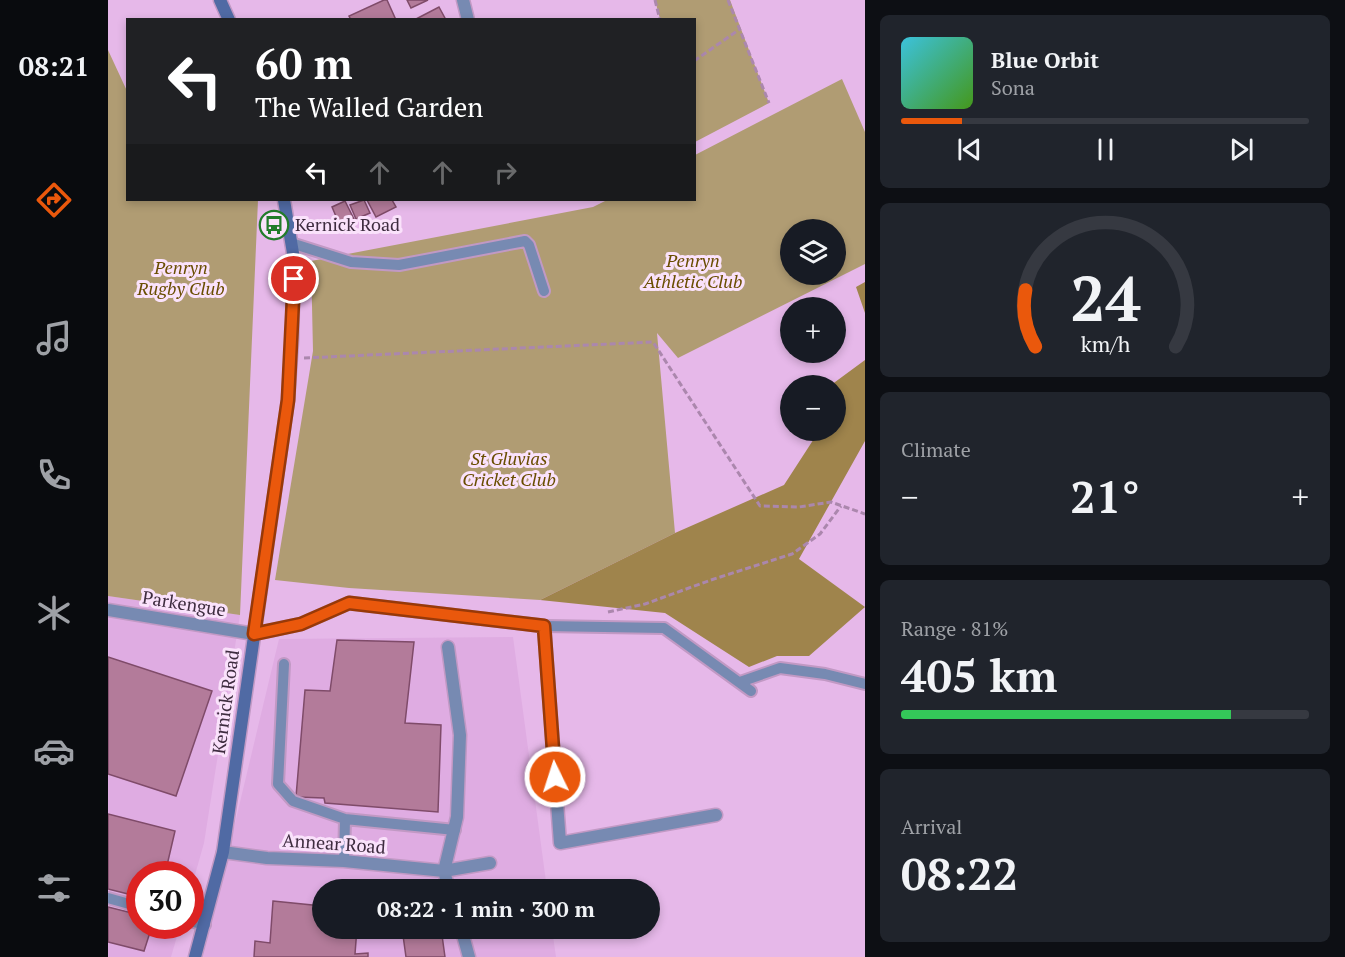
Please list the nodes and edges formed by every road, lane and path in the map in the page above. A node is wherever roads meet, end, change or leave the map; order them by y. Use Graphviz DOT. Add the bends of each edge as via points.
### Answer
graph roads {
  1 [pos="220,0"];
  2 [pos="462,0"];
  3 [pos="655,0"];
  4 [pos="728,0"];
  5 [pos="228,18"];
  6 [pos="467,18"];
  7 [pos="660,18"];
  8 [pos="740,29"];
  9 [pos="696,60"];
  10 [pos="769,103"];
  11 [pos="286,201"];
  12 [pos="291,243"];
  13 [pos="544,291"];
  14 [pos="291,358"];
  15 [pos="841,506"];
  16 [pos="865,514"];
  17 [pos="108,610"];
  18 [pos="602,613"];
  19 [pos="544,626"];
  20 [pos="254,634"];
  21 [pos="448,647"];
  22 [pos="284,664"];
  23 [pos="740,682"];
  24 [pos="865,684"];
  25 [pos="751,691"];
  26 [pos="716,815"];
  27 [pos="345,819"];
  28 [pos="455,830"];
  29 [pos="223,852"];
  30 [pos="344,861"];
  31 [pos="490,863"];
  32 [pos="444,871"];
  33 [pos="446,879"];
  34 [pos="108,898"];
  35 [pos="126,903"];
  36 [pos="205,925"];
  37 [pos="464,939"];
  38 [pos="195,957"];
  39 [pos="469,957"];
  1 -- 5 [label="street"];
  2 -- 6 [label="street"];
  3 -- 7 [label="path"];
  4 -- 8 [label="path"];
  8 -- 9 [label="path"];
  8 -- 10 [label="path"];
  11 -- 12 [label="street, Kernick Road"];
  12 -- 13 [label="lane" via="351,261 399,265 525,241"];
  12 -- 14 [label="street, Kernick Road"];
  14 -- 15 [label="path" via="653,342 760,506 799,507 831,502"];
  14 -- 20 [label="street, Kernick Road"];
  15 -- 16 [label="path"];
  15 -- 18 [label="path" via="820,534 792,554 645,604"];
  17 -- 20 [label="street, Parkengue"];
  19 -- 20 [label="street" via="349,603 301,624"];
  19 -- 23 [label="lane" via="664,628"];
  19 -- 26 [label="street" via="560,843"];
  20 -- 29 [label="street, Kernick Road"];
  21 -- 28 [label="street" via="460,735"];
  22 -- 27 [label="lane" via="278,784 293,801"];
  23 -- 24 [label="lane" via="780,668"];
  23 -- 25 [label="lane"];
  27 -- 28 [label="lane"];
  27 -- 30 [label="lane"];
  28 -- 32 [label="street"];
  29 -- 30 [label="street, Annear Road"];
  29 -- 36 [label="street, Kernick Road"];
  30 -- 32 [label="street, Annear Road"];
  31 -- 32 [label="street, Annear Road"];
  32 -- 33 [label="street"];
  34 -- 35 [label="lane"];
  36 -- 38 [label="street, Kernick Road"];
  37 -- 39 [label="street"];
}
